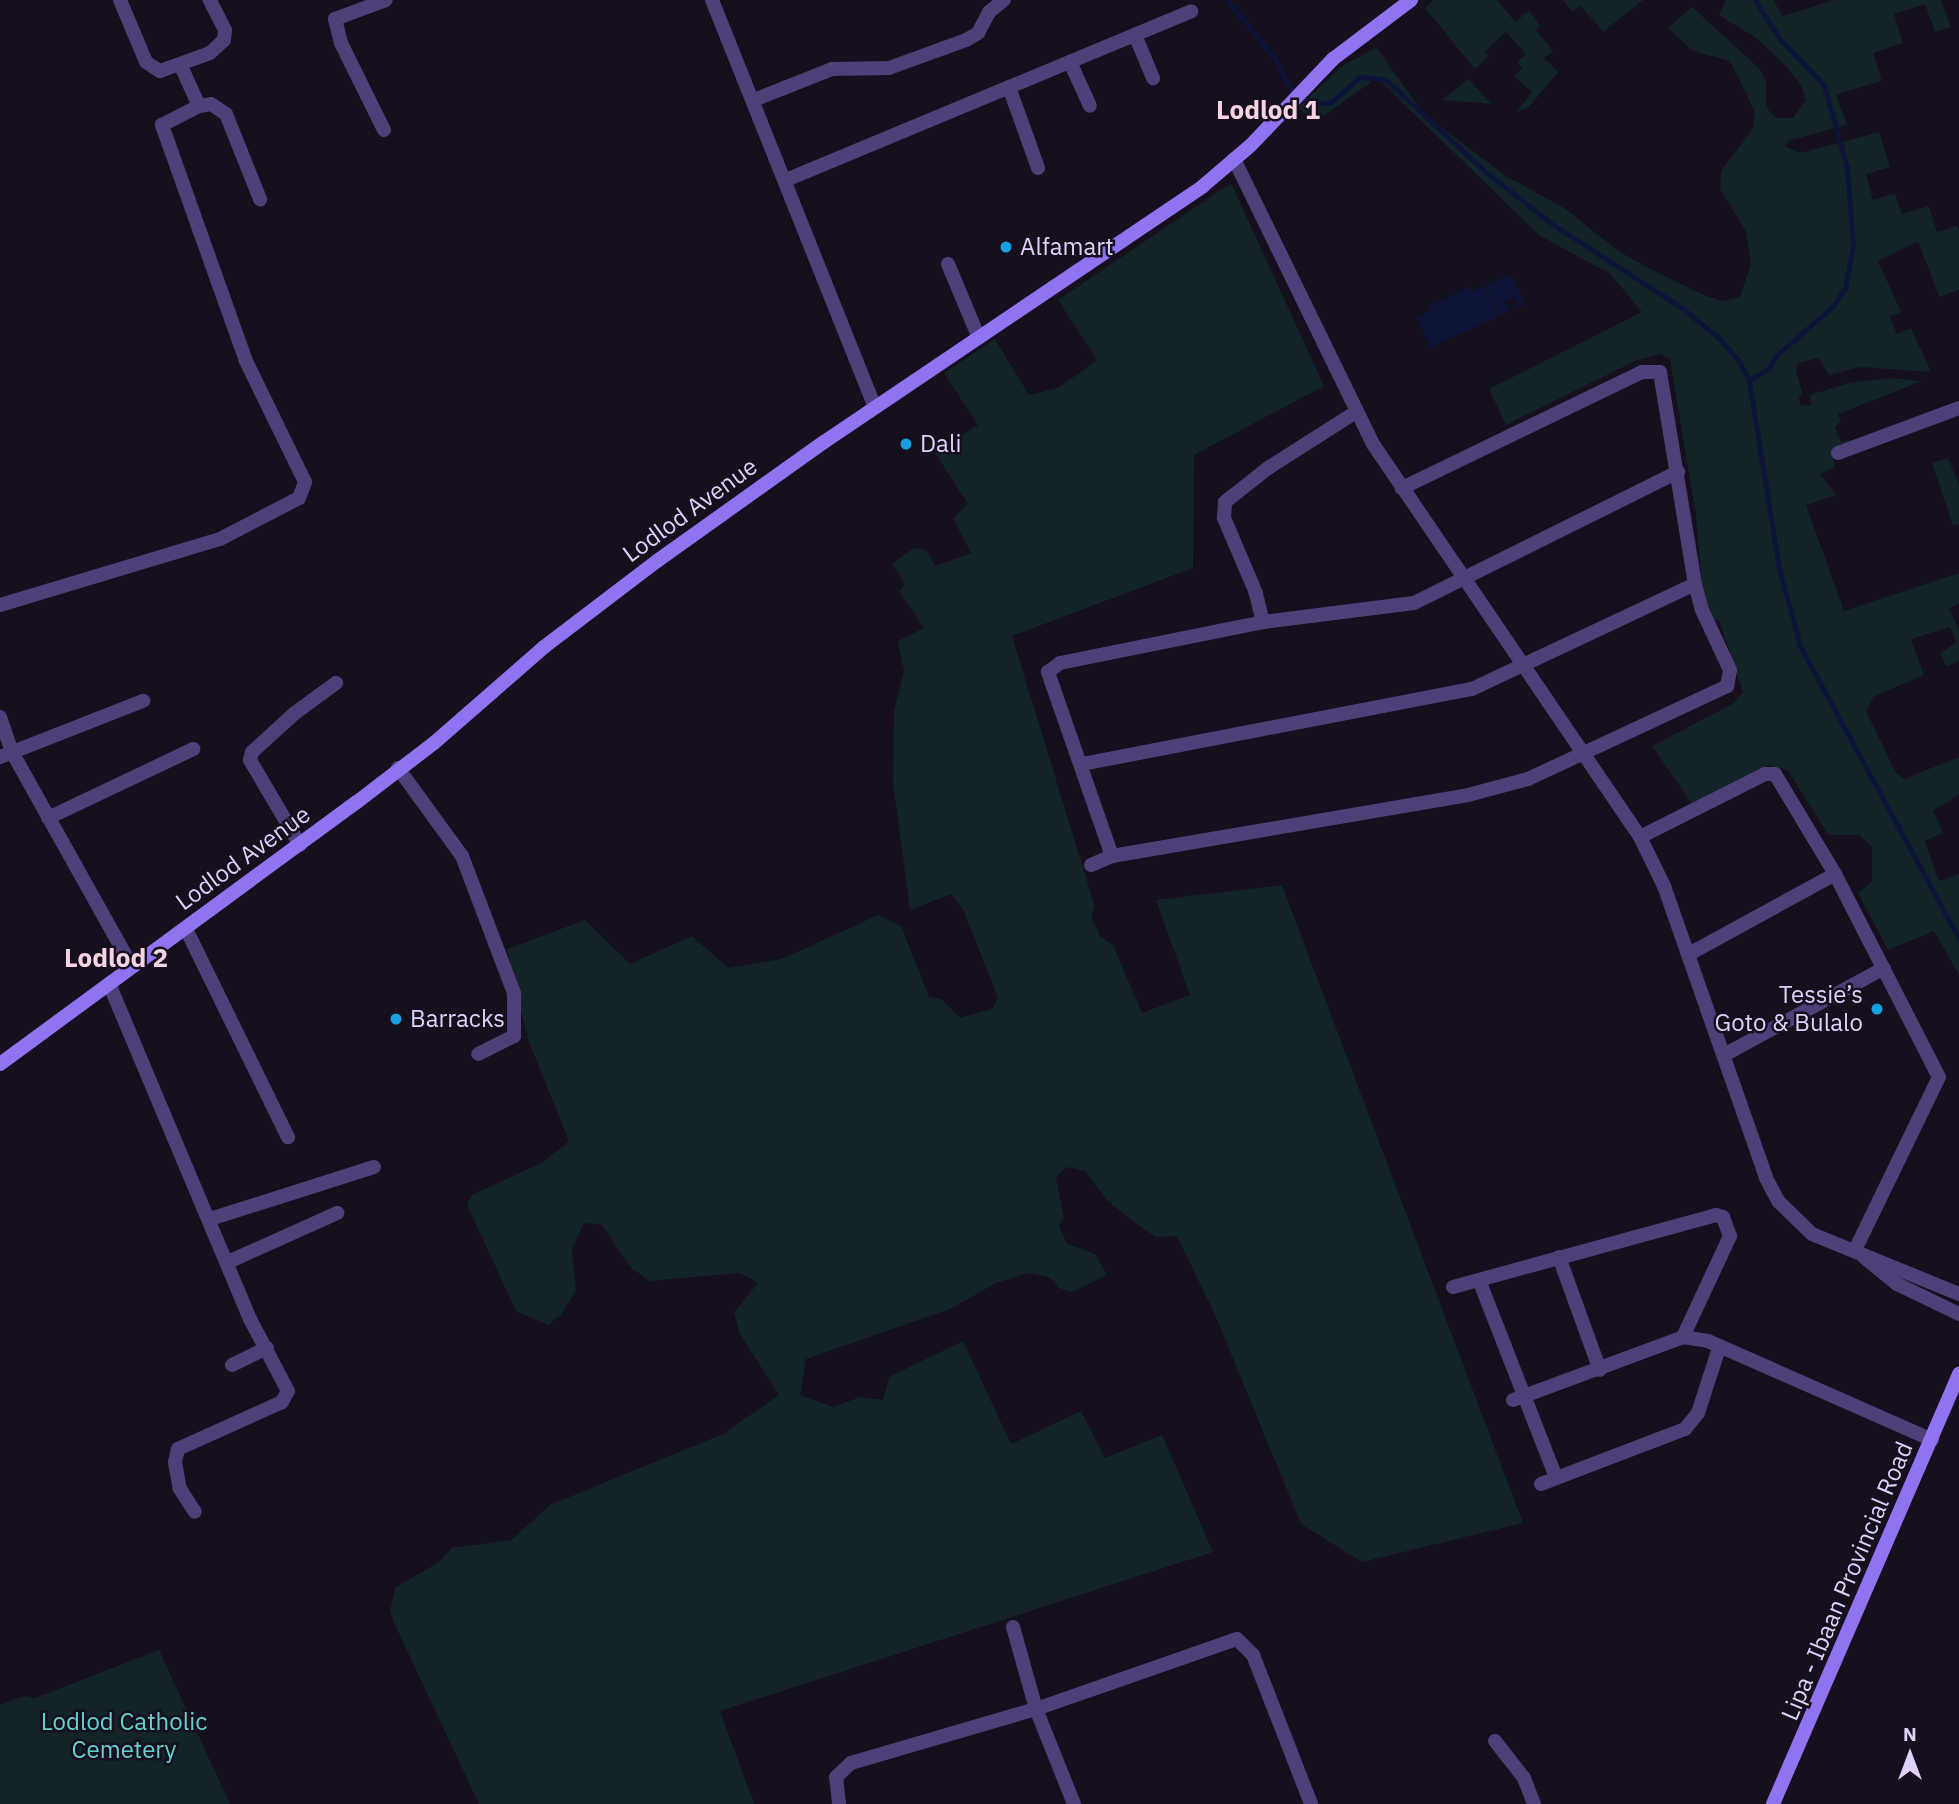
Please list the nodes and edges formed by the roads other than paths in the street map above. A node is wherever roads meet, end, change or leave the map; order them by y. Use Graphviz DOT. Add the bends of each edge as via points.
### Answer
graph roads {
  1 [pos="120,0"];
  2 [pos="210,0"];
  3 [pos="386,0"];
  4 [pos="712,0"];
  5 [pos="1004,0"];
  6 [pos="1410,0"];
  7 [pos="1191,11"];
  8 [pos="1135,35"];
  9 [pos="1070,62"];
  10 [pos="181,66"];
  11 [pos="1153,78"];
  12 [pos="1009,87"];
  13 [pos="754,100"];
  14 [pos="199,106"];
  15 [pos="1090,106"];
  16 [pos="383,130"];
  17 [pos="1234,159"];
  18 [pos="1038,167"];
  19 [pos="786,180"];
  20 [pos="260,199"];
  21 [pos="948,264"];
  22 [pos="979,338"];
  23 [pos="875,407"];
  24 [pos="1959,408"];
  25 [pos="1356,412"];
  26 [pos="1838,453"];
  27 [pos="1678,472"];
  28 [pos="1402,488"];
  29 [pos="1466,580"];
  30 [pos="1695,584"];
  31 [pos="0,605"];
  32 [pos="1263,622"];
  33 [pos="1526,667"];
  34 [pos="336,683"];
  35 [pos="143,701"];
  36 [pos="0,717"];
  37 [pos="193,749"];
  38 [pos="1585,753"];
  39 [pos="6,754"];
  40 [pos="1082,764"];
  41 [pos="398,768"];
  42 [pos="48,818"];
  43 [pos="1640,837"];
  44 [pos="300,845"];
  45 [pos="1112,856"];
  46 [pos="1091,865"];
  47 [pos="1835,874"];
  48 [pos="186,929"];
  49 [pos="1689,954"];
  50 [pos="132,967"];
  51 [pos="1884,968"];
  52 [pos="110,986"];
  53 [pos="478,1054"];
  54 [pos="1724,1055"];
  55 [pos="0,1064"];
  56 [pos="288,1137"];
  57 [pos="374,1167"];
  58 [pos="337,1213"];
  59 [pos="210,1219"];
  60 [pos="1855,1250"];
  61 [pos="1559,1257"];
  62 [pos="228,1262"];
  63 [pos="1479,1279"];
  64 [pos="1453,1287"];
  65 [pos="1959,1294"];
  66 [pos="1959,1314"];
  67 [pos="1683,1337"];
  68 [pos="267,1348"];
  69 [pos="1719,1348"];
  70 [pos="232,1365"];
  71 [pos="1600,1370"];
  72 [pos="1959,1374"];
  73 [pos="1517,1398"];
  74 [pos="1931,1440"];
  75 [pos="1556,1478"];
  76 [pos="1541,1484"];
  77 [pos="195,1512"];
  78 [pos="1013,1628"];
  79 [pos="1036,1709"];
  80 [pos="1495,1741"];
  81 [pos="839,1804"];
  82 [pos="1074,1804"];
  83 [pos="1311,1804"];
  84 [pos="1534,1804"];
  85 [pos="1773,1804"];
  1 -- 10 [label="street" via="149,67 167,71"];
  2 -- 10 [label="street" via="226,36 214,50"];
  3 -- 16 [label="street" via="335,19 341,43"];
  4 -- 13 [label="street"];
  5 -- 13 [label="street" via="989,12 978,33 966,40 889,68 832,69"];
  6 -- 17 [label="main road, Lodlod Avenue" via="1345,49"];
  7 -- 8 [label="street"];
  8 -- 9 [label="street"];
  8 -- 11 [label="street"];
  9 -- 12 [label="street"];
  9 -- 15 [label="street"];
  10 -- 14 [label="street"];
  12 -- 18 [label="street"];
  12 -- 19 [label="street"];
  13 -- 19 [label="street"];
  14 -- 20 [label="street" via="211,104 226,114"];
  14 -- 31 [label="street" via="162,124 243,354 305,482 299,498 220,539"];
  17 -- 22 [label="main road, Lodlod Avenue" via="1166,214"];
  17 -- 25 [label="street"];
  19 -- 23 [label="street"];
  21 -- 22 [label="street"];
  22 -- 23 [label="main road, Lodlod Avenue"];
  23 -- 41 [label="main road, Lodlod Avenue" via="657,561"];
  24 -- 26 [label="street"];
  25 -- 28 [label="street"];
  25 -- 32 [label="street" via="1268,468 1225,502 1224,518 1256,593"];
  27 -- 28 [label="street" via="1663,376 1650,370"];
  27 -- 29 [label="street"];
  27 -- 30 [label="street"];
  28 -- 29 [label="street"];
  29 -- 32 [label="street" via="1414,603"];
  29 -- 33 [label="street"];
  30 -- 33 [label="street"];
  30 -- 38 [label="street" via="1730,670 1727,686"];
  32 -- 40 [label="street" via="1060,663 1048,672 1062,722"];
  33 -- 38 [label="street"];
  33 -- 40 [label="street" via="1472,689"];
  34 -- 44 [label="street" via="295,713 252,752 250,760"];
  35 -- 39 [label="street"];
  36 -- 39 [label="street"];
  37 -- 42 [label="street"];
  38 -- 43 [label="street"];
  38 -- 45 [label="street" via="1528,779 1468,795"];
  39 -- 42 [label="street"];
  40 -- 45 [label="street"];
  41 -- 44 [label="main road, Lodlod Avenue"];
  41 -- 53 [label="street" via="468,866 514,993 514,1036"];
  42 -- 50 [label="street"];
  43 -- 47 [label="street" via="1765,774 1775,774"];
  43 -- 49 [label="street"];
  44 -- 48 [label="main road, Lodlod Avenue"];
  45 -- 46 [label="street"];
  47 -- 49 [label="street"];
  47 -- 51 [label="street"];
  48 -- 50 [label="main road, Lodlod Avenue"];
  48 -- 56 [label="street"];
  49 -- 54 [label="street"];
  50 -- 52 [label="main road, Lodlod Avenue"];
  51 -- 54 [label="street"];
  51 -- 60 [label="street" via="1939,1077"];
  52 -- 55 [label="main road, Lodlod Avenue"];
  52 -- 59 [label="street"];
  54 -- 60 [label="street" via="1779,1202 1812,1234"];
  57 -- 59 [label="street"];
  58 -- 62 [label="street"];
  59 -- 62 [label="street"];
  60 -- 65 [label="street"];
  60 -- 66 [label="street" via="1897,1284"];
  61 -- 63 [label="street"];
  61 -- 67 [label="street" via="1716,1215 1723,1217 1730,1236"];
  61 -- 71 [label="street"];
  62 -- 68 [label="street"];
  63 -- 64 [label="street"];
  63 -- 73 [label="street"];
  67 -- 69 [label="street"];
  67 -- 71 [label="street"];
  68 -- 70 [label="street"];
  68 -- 77 [label="street" via="287,1387 282,1402 178,1449 175,1462 180,1489"];
  69 -- 74 [label="street"];
  69 -- 75 [label="street" via="1698,1413 1685,1429"];
  71 -- 73 [label="street"];
  72 -- 74 [label="main road, Lipa - Ibaan Provincial Road"];
  73 -- 75 [label="street"];
  74 -- 85 [label="main road, Lipa - Ibaan Provincial Road"];
  75 -- 76 [label="street"];
  78 -- 79 [label="street"];
  79 -- 81 [label="street" via="850,1763 836,1777"];
  79 -- 82 [label="street"];
  79 -- 83 [label="street" via="1237,1639 1254,1655"];
  80 -- 84 [label="street" via="1524,1778"];
}
